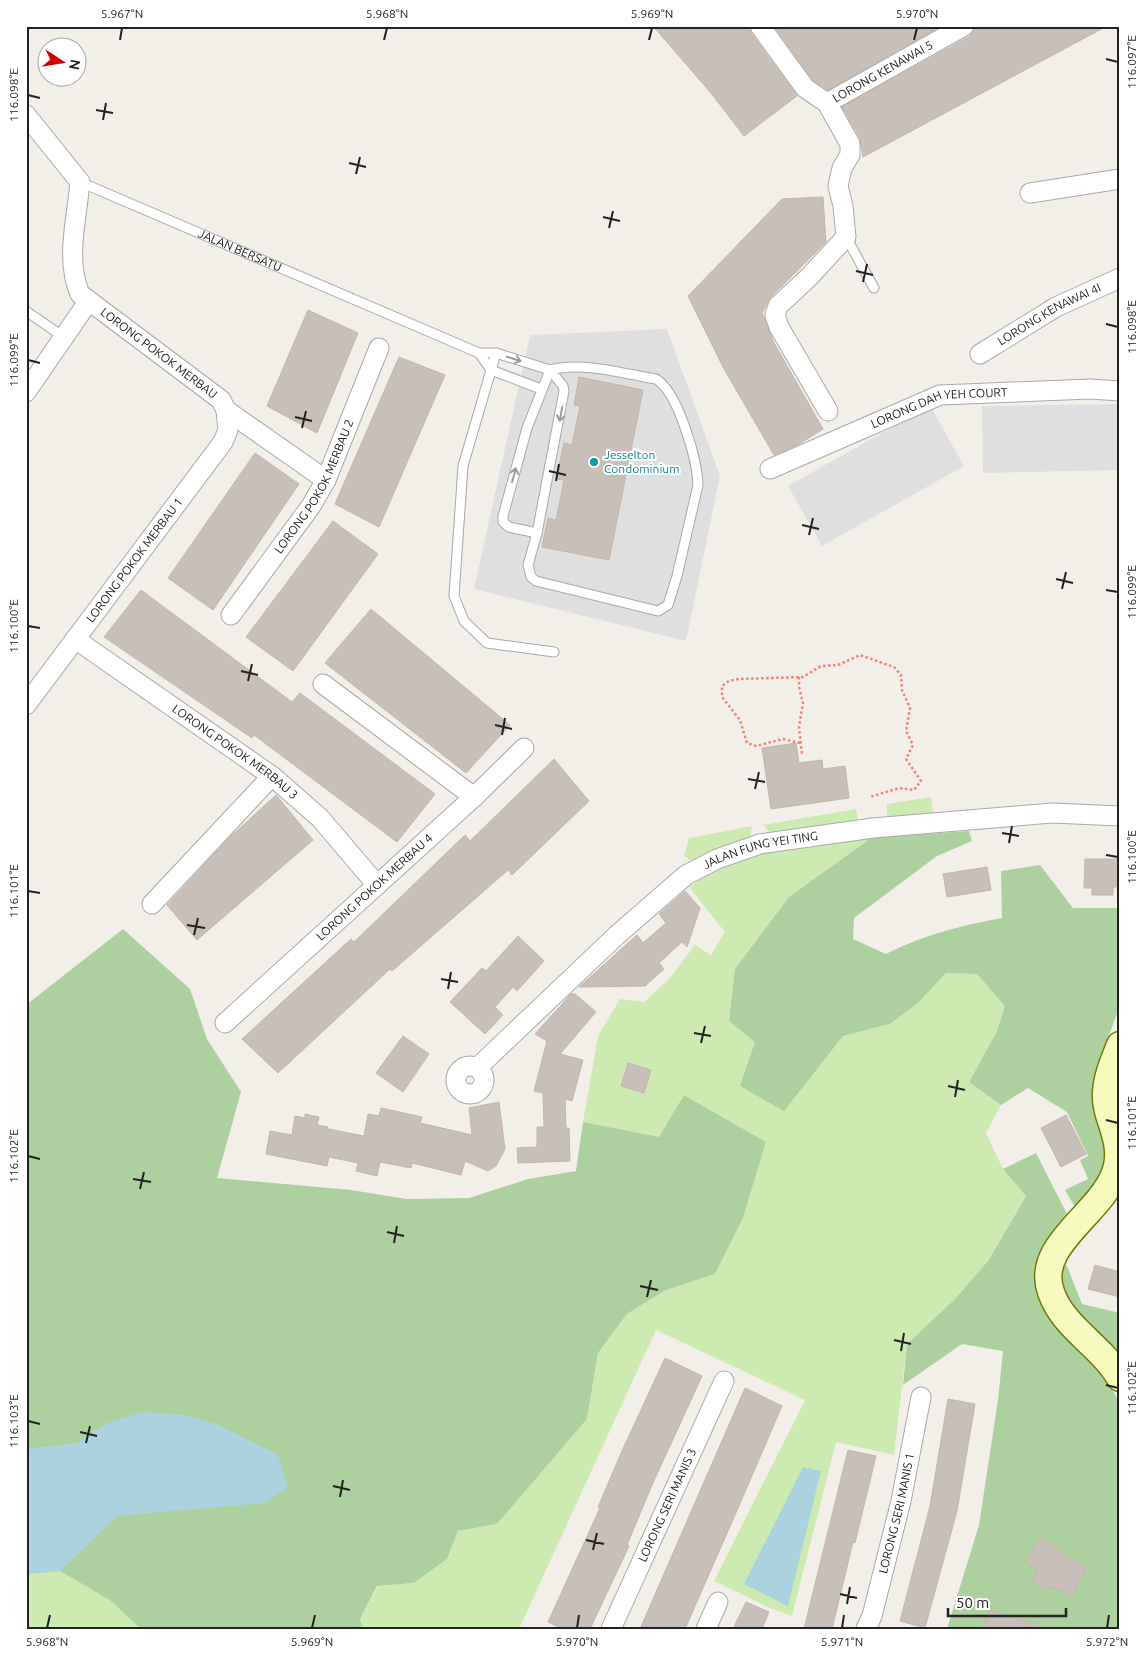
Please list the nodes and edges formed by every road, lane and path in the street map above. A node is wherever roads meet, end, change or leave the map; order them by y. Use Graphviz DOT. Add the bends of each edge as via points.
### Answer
graph roads {
  1 [pos="760,26"];
  2 [pos="964,26"];
  3 [pos="827,103"];
  4 [pos="26,115"];
  5 [pos="1120,179"];
  6 [pos="80,182"];
  7 [pos="1030,193"];
  8 [pos="846,237"];
  9 [pos="1120,278"];
  10 [pos="874,288"];
  11 [pos="88,302"];
  12 [pos="26,310"];
  13 [pos="65,338"];
  14 [pos="379,348"];
  15 [pos="479,353"];
  16 [pos="496,353"];
  17 [pos="980,354"];
  18 [pos="491,370"];
  19 [pos="550,370"];
  20 [pos="541,389"];
  21 [pos="1120,391"];
  22 [pos="26,392"];
  23 [pos="226,410"];
  24 [pos="828,411"];
  25 [pos="770,469"];
  26 [pos="326,480"];
  27 [pos="537,533"];
  28 [pos="231,615"];
  29 [pos="75,639"];
  30 [pos="554,652"];
  31 [pos="799,677"];
  32 [pos="323,684"];
  33 [pos="26,705"];
  34 [pos="800,743"];
  35 [pos="524,748"];
  36 [pos="802,754"];
  37 [pos="272,776"];
  38 [pos="474,797"];
  39 [pos="870,797"];
  40 [pos="1120,816"];
  41 [pos="377,885"];
  42 [pos="152,904"];
  43 [pos="225,1024"];
  44 [pos="1120,1045"];
  45 [pos="477,1068"];
  46 [pos="1120,1145"];
  47 [pos="1120,1378"];
  48 [pos="724,1381"];
  49 [pos="921,1397"];
  50 [pos="718,1602"];
  51 [pos="611,1629"];
  52 [pos="706,1629"];
  53 [pos="866,1629"];
  1 -- 3 [label="street, LORONG KENAWAI 5" via="806,88"];
  2 -- 3 [label="street, LORONG KENAWAI 5"];
  3 -- 8 [label="street, LORONG KENAWAI 5" via="850,144 850,155 842,168 838,186"];
  4 -- 6 [label="street, JALAN BERSATU"];
  5 -- 7 [label="street"];
  6 -- 11 [label="street, LORONG POKOK MERBAU" via="72,260 75,282"];
  6 -- 15 [label="lane, JALAN BERSATU"];
  8 -- 10 [label="lane"];
  8 -- 24 [label="street" via="809,277 785,297 775,315"];
  9 -- 17 [label="street, LORONG KENAWAI 4I" via="1056,307"];
  11 -- 13 [label="street"];
  11 -- 23 [label="street, LORONG POKOK MERBAU" via="221,400"];
  12 -- 13 [label="lane"];
  13 -- 22 [label="street"];
  14 -- 26 [label="street, LORONG POKOK MERBAU 2"];
  15 -- 16 [label="lane, JALAN BERSATU"];
  15 -- 18 [label="lane"];
  16 -- 18 [label="lane"];
  16 -- 19 [label="lane, JALAN BERSATU, one-way"];
  18 -- 20 [label="lane"];
  18 -- 30 [label="lane" via="463,466 454,596 464,621 487,643"];
  19 -- 20 [label="lane"];
  19 -- 27 [label="lane, one-way" via="564,391"];
  19 -- 27 [label="lane" via="593,369 656,379 664,384 674,399 686,434 698,484 678,576 668,605 658,611 536,582 528,565"];
  27 -- 20 [label="lane, one-way" via="509,527 503,522 503,516"];
  21 -- 25 [label="street, LORONG DAH YEH COURT" via="1090,389 940,395"];
  23 -- 26 [label="street, LORONG POKOK MERBAU"];
  23 -- 29 [label="street, LORONG POKOK MERBAU 1" via="228,430 223,442"];
  26 -- 28 [label="street, LORONG POKOK MERBAU 2" via="311,506"];
  29 -- 33 [label="street, LORONG POKOK MERBAU 1"];
  29 -- 37 [label="street, LORONG POKOK MERBAU 3"];
  31 -- 34 [label="path" via="803,703"];
  31 -- 34 [label="path" via="729,681 722,686 721,693 740,720 747,743 756,746 783,739"];
  31 -- 39 [label="path" via="821,666 838,666 860,655 894,668 901,675 910,708 906,731 913,745 906,759 921,781 914,790 899,788"];
  32 -- 38 [label="street"];
  34 -- 36 [label="path"];
  35 -- 38 [label="street, LORONG POKOK MERBAU 4"];
  37 -- 41 [label="street, LORONG POKOK MERBAU 3" via="320,818"];
  37 -- 42 [label="street"];
  38 -- 41 [label="street, LORONG POKOK MERBAU 4"];
  40 -- 45 [label="street, JALAN FUNG YEI TING" via="1052,813 873,828 760,844 716,859 686,875 630,923"];
  41 -- 43 [label="street, LORONG POKOK MERBAU 4"];
  44 -- 46 [label="street" via="1105,1094"];
  46 -- 47 [label="street" via="1114,1180 1058,1246 1048,1275 1051,1292 1062,1314 1111,1363"];
  48 -- 51 [label="street, LORONG SERI MANIS 3"];
  49 -- 53 [label="street, LORONG SERI MANIS 1" via="901,1501"];
  50 -- 52 [label="street"];
}
